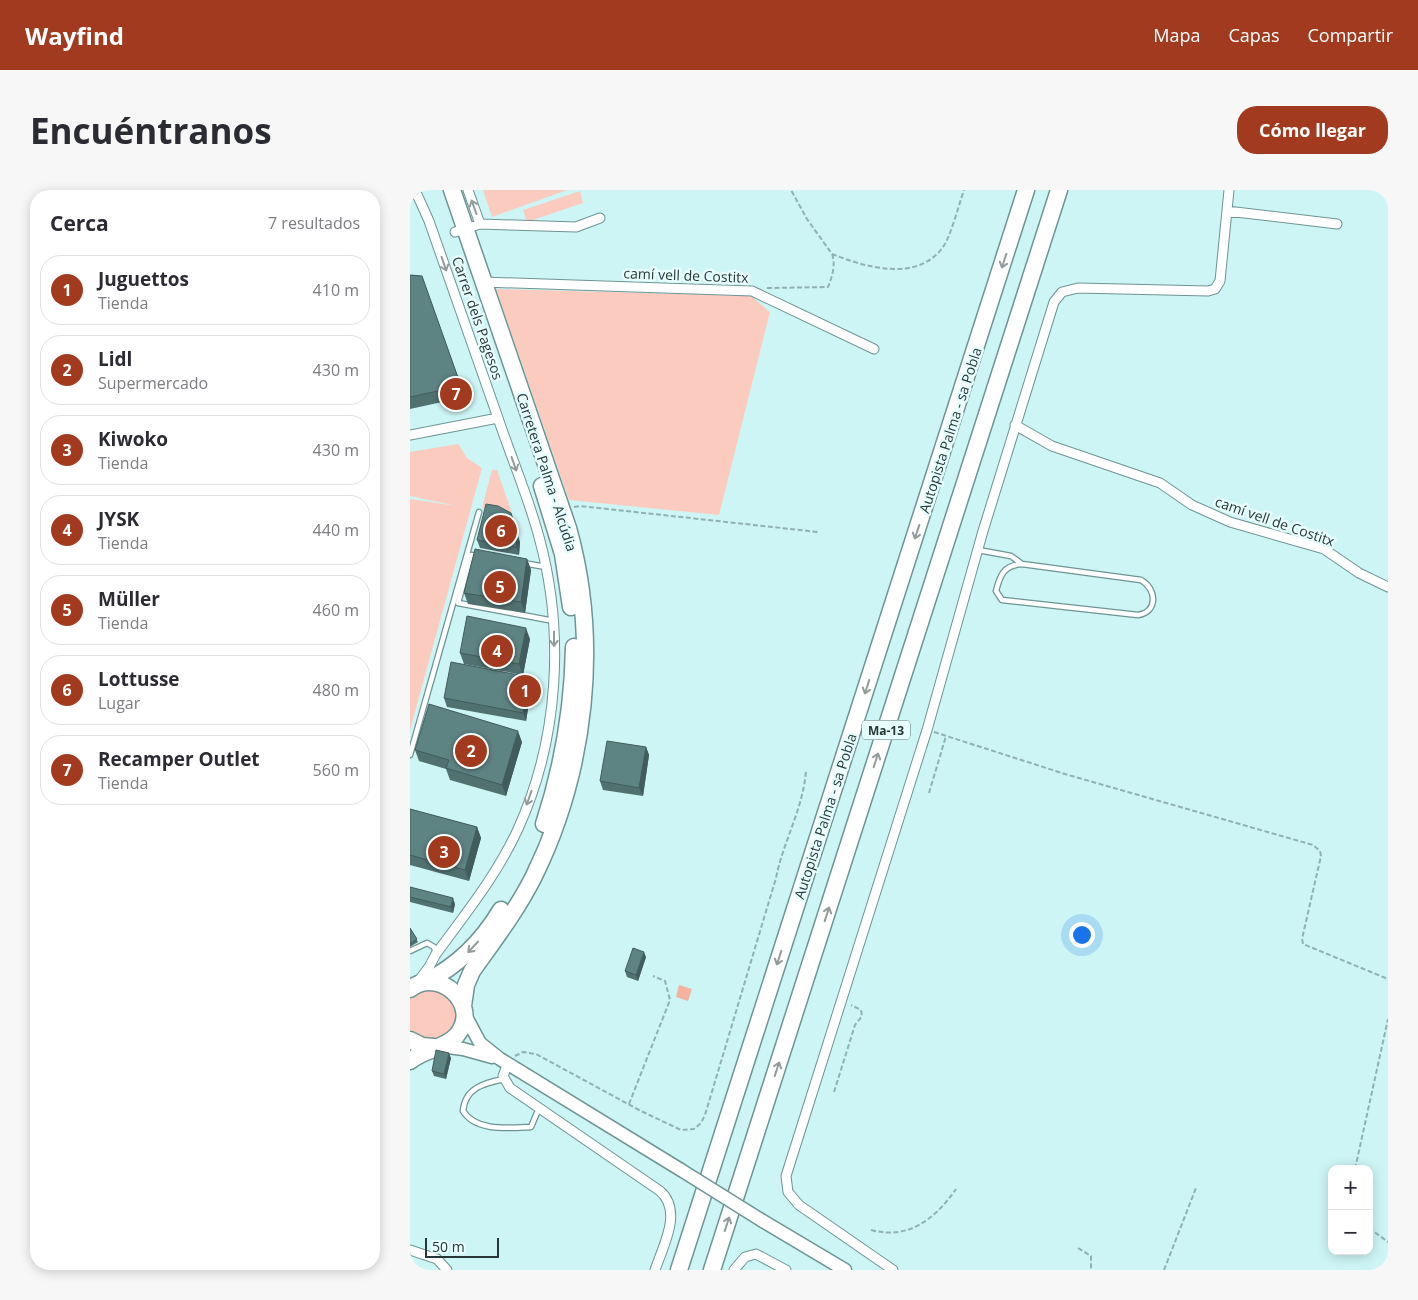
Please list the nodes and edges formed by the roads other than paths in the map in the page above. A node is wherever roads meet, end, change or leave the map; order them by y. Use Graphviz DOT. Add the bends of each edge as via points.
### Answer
graph roads {
  1 [pos="415,190"];
  2 [pos="422,190"];
  3 [pos="441,190"];
  4 [pos="452,190"];
  5 [pos="468,190"];
  6 [pos="1026,190"];
  7 [pos="1059,190"];
  8 [pos="1229,190"];
  9 [pos="1227,211"];
  10 [pos="428,218"];
  11 [pos="600,218"];
  12 [pos="1337,224"];
  13 [pos="467,228"];
  14 [pos="483,282"];
  15 [pos="874,349"];
  16 [pos="498,418"];
  17 [pos="1015,425"];
  18 [pos="410,434"];
  19 [pos="479,512"];
  20 [pos="978,550"];
  21 [pos="480,556"];
  22 [pos="518,563"];
  23 [pos="1022,564"];
  24 [pos="546,567"];
  25 [pos="1388,586"];
  26 [pos="554,622"];
  27 [pos="410,755"];
  28 [pos="410,951"];
  29 [pos="436,954"];
  30 [pos="416,985"];
  31 [pos="464,1010"];
  32 [pos="410,1040"];
  33 [pos="437,1047"];
  34 [pos="410,1061"];
  35 [pos="504,1061"];
  36 [pos="504,1079"];
  37 [pos="539,1108"];
  38 [pos="410,1250"];
  39 [pos="447,1270"];
  40 [pos="655,1270"];
  41 [pos="679,1270"];
  42 [pos="712,1270"];
  43 [pos="734,1270"];
  44 [pos="786,1270"];
  45 [pos="845,1270"];
  46 [pos="893,1270"];
  1 -- 10 [label="street, Carrer dels Pagesos"];
  2 -- 10 [label="street"];
  3 -- 13 [label="highway, Carretera Palma - Alcúdia"];
  4 -- 13 [label="highway, Carretera Palma - Alcúdia"];
  13 -- 5 [label="street, one-way"];
  6 -- 41 [label="highway, Autopista Palma - sa Pobla / Ma-13, one-way"];
  42 -- 7 [label="highway, Ma-13, one-way"];
  8 -- 9 [label="street"];
  9 -- 12 [label="street"];
  9 -- 17 [label="street" via="1220,281 1213,290 1078,288 1059,294"];
  10 -- 16 [label="street, Carrer dels Pagesos, one-way"];
  11 -- 13 [label="street" via="576,227"];
  13 -- 14 [label="highway, Carretera Palma - Alcúdia"];
  13 -- 30 [label="highway, Carretera Palma - Alcúdia, one-way" via="557,532 571,602 574,668 560,770 543,826 525,868 483,936 454,965"];
  14 -- 15 [label="street, camí vell de Costitx" via="752,291"];
  14 -- 31 [label="highway, Carretera Palma - Alcúdia" via="562,510 577,564 585,637 584,683 573,764 541,860 516,907 472,971 466,985"];
  16 -- 18 [label="street"];
  16 -- 24 [label="street, Carrer dels Pagesos, one-way"];
  17 -- 20 [label="street"];
  17 -- 25 [label="street, camí vell de Costitx" via="1052,446 1160,484 1192,505 1230,522 1324,549 1358,573"];
  19 -- 27 [label="lane"];
  20 -- 23 [label="lane" via="1011,556"];
  20 -- 46 [label="street" via="927,730 786,1176 786,1186 799,1205"];
  21 -- 26 [label="lane" via="471,555 458,603"];
  22 -- 24 [label="lane"];
  23 -- 23 [label="lane" via="1140,580 1151,589 1152,606 1138,615 1002,600 996,591 1001,574 1011,565"];
  24 -- 26 [label="street, Carrer dels Pagesos"];
  26 -- 29 [label="street, Carrer dels Pagesos, one-way" via="554,682 547,740 532,791 519,827 491,880"];
  28 -- 29 [label="lane" via="426,943 434,947"];
  29 -- 30 [label="street, Carrer dels Pagesos"];
  30 -- 31 [label="highway" via="437,982 452,990"];
  31 -- 33 [label="highway, Carretera Palma - Alcúdia" via="464,1021 458,1035"];
  31 -- 35 [label="main road" via="477,1039"];
  32 -- 33 [label="highway" via="422,1046"];
  33 -- 34 [label="highway, Carretera Palma - Alcúdia"];
  33 -- 35 [label="main road" via="470,1050"];
  35 -- 36 [label="street"];
  35 -- 45 [label="main road, bridge"];
  36 -- 37 [label="street" via="510,1088"];
  36 -- 37 [label="lane" via="487,1082 466,1096 464,1111 469,1119 479,1125 531,1127"];
  37 -- 40 [label="street" via="667,1198 672,1218"];
  38 -- 39 [label="street" via="436,1259"];
  43 -- 44 [label="street" via="745,1257 756,1254"];
}
